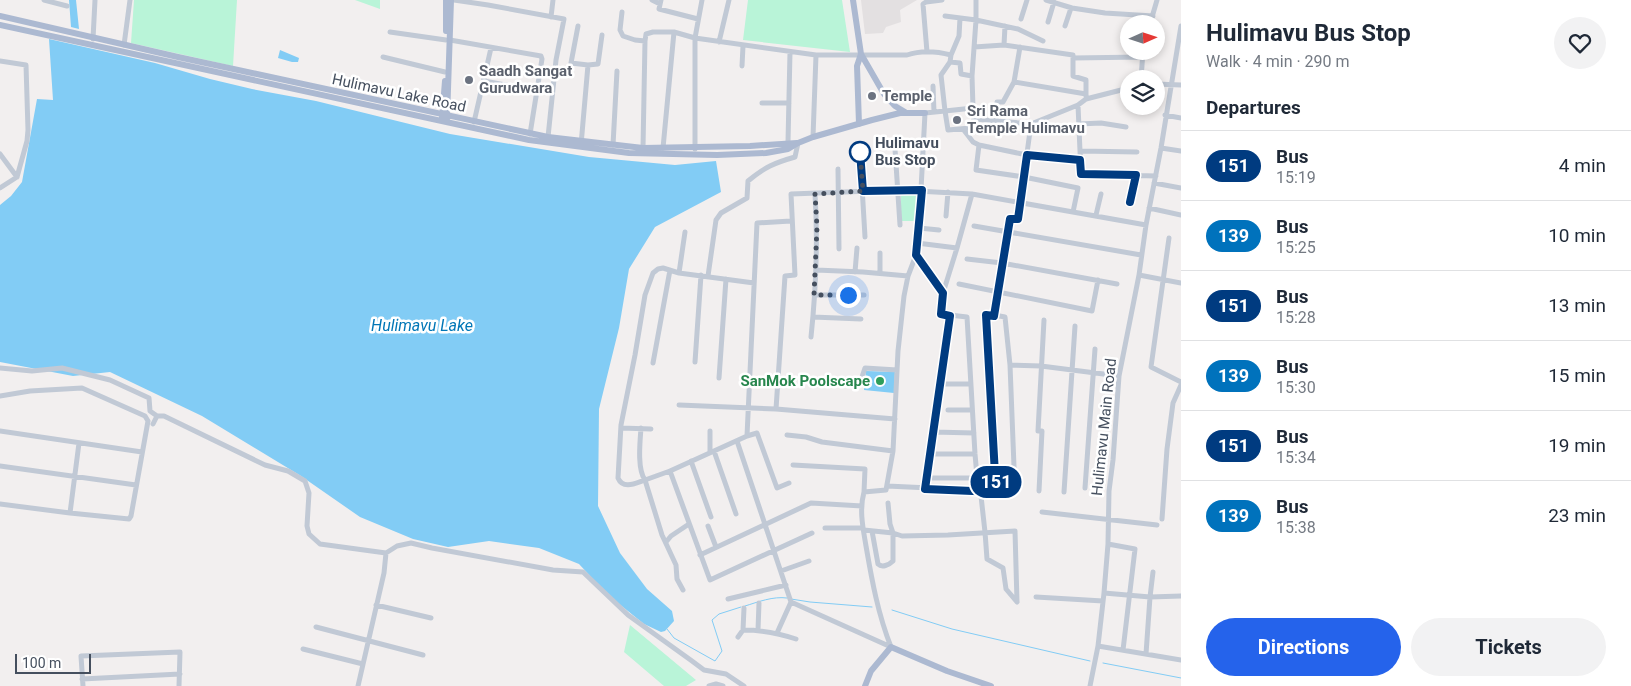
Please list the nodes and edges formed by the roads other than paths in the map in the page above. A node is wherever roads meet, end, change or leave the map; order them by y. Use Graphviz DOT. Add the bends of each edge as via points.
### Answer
graph roads {
  1 [pos="44,0"];
  2 [pos="95,0"];
  3 [pos="130,0"];
  4 [pos="446,0"];
  5 [pos="452,0"];
  6 [pos="553,0"];
  7 [pos="652,0"];
  8 [pos="702,0"];
  9 [pos="729,0"];
  10 [pos="853,0"];
  11 [pos="942,0"];
  12 [pos="976,0"];
  13 [pos="1027,0"];
  14 [pos="1046,0"];
  15 [pos="1157,0"];
  16 [pos="661,2"];
  17 [pos="1054,2"];
  18 [pos="67,6"];
  19 [pos="1071,8"];
  20 [pos="622,12"];
  21 [pos="1136,15"];
  22 [pos="1152,15"];
  23 [pos="0,16"];
  24 [pos="946,16"];
  25 [pos="551,17"];
  26 [pos="960,18"];
  27 [pos="698,19"];
  28 [pos="1020,19"];
  29 [pos="976,20"];
  30 [pos="1048,22"];
  31 [pos="0,25"];
  32 [pos="578,26"];
  33 [pos="1005,26"];
  34 [pos="1065,26"];
  35 [pos="1181,26"];
  36 [pos="390,32"];
  37 [pos="674,32"];
  38 [pos="602,35"];
  39 [pos="80,38"];
  40 [pos="695,38"];
  41 [pos="448,40"];
  42 [pos="92,41"];
  43 [pos="645,41"];
  44 [pos="1043,41"];
  45 [pos="720,42"];
  46 [pos="124,45"];
  47 [pos="1004,45"];
  48 [pos="743,46"];
  49 [pos="974,47"];
  50 [pos="1020,47"];
  51 [pos="491,48"];
  52 [pos="790,52"];
  53 [pos="927,52"];
  54 [pos="861,54"];
  55 [pos="951,54"];
  56 [pos="1178,54"];
  57 [pos="816,55"];
  58 [pos="1120,55"];
  59 [pos="384,57"];
  60 [pos="1073,58"];
  61 [pos="0,61"];
  62 [pos="950,62"];
  63 [pos="588,65"];
  64 [pos="742,66"];
  65 [pos="617,71"];
  66 [pos="445,72"];
  67 [pos="972,76"];
  68 [pos="484,81"];
  69 [pos="1014,82"];
  70 [pos="1165,84"];
  71 [pos="1171,84"];
  72 [pos="1181,85"];
  73 [pos="932,86"];
  74 [pos="1120,90"];
  75 [pos="537,91"];
  76 [pos="1086,97"];
  77 [pos="762,103"];
  78 [pos="789,103"];
  79 [pos="1078,104"];
  80 [pos="973,108"];
  81 [pos="945,111"];
  82 [pos="934,112"];
  83 [pos="905,113"];
  84 [pos="925,113"];
  85 [pos="1165,116"];
  86 [pos="1181,118"];
  87 [pos="445,119"];
  88 [pos="974,120"];
  89 [pos="474,122"];
  90 [pos="996,122"];
  91 [pos="859,124"];
  92 [pos="1031,124"];
  93 [pos="1079,124"];
  94 [pos="1126,127"];
  95 [pos="964,129"];
  96 [pos="530,134"];
  97 [pos="548,137"];
  98 [pos="813,138"];
  99 [pos="788,142"];
  100 [pos="798,143"];
  101 [pos="581,145"];
  102 [pos="614,145"];
  103 [pos="979,145"];
  104 [pos="642,148"];
  105 [pos="663,148"];
  106 [pos="894,148"];
  107 [pos="1161,148"];
  108 [pos="695,151"];
  109 [pos="1080,151"];
  110 [pos="1181,151"];
  111 [pos="860,152"];
  112 [pos="1136,152"];
  113 [pos="1027,155"];
  114 [pos="0,156"];
  115 [pos="1080,160"];
  116 [pos="838,170"];
  117 [pos="1136,175"];
  118 [pos="1156,176"];
  119 [pos="17,177"];
  120 [pos="1024,177"];
  121 [pos="1154,183"];
  122 [pos="0,188"];
  123 [pos="1181,188"];
  124 [pos="898,190"];
  125 [pos="922,190"];
  126 [pos="863,191"];
  127 [pos="838,192"];
  128 [pos="948,192"];
  129 [pos="815,194"];
  130 [pos="972,194"];
  131 [pos="1101,194"];
  132 [pos="1020,202"];
  133 [pos="1130,202"];
  134 [pos="1149,208"];
  135 [pos="1073,212"];
  136 [pos="1181,214"];
  137 [pos="1096,215"];
  138 [pos="946,216"];
  139 [pos="791,221"];
  140 [pos="1146,225"];
  141 [pos="900,226"];
  142 [pos="974,226"];
  143 [pos="919,228"];
  144 [pos="939,230"];
  145 [pos="1008,231"];
  146 [pos="685,232"];
  147 [pos="865,237"];
  148 [pos="1170,238"];
  149 [pos="918,243"];
  150 [pos="858,248"];
  151 [pos="957,248"];
  152 [pos="839,249"];
  153 [pos="880,253"];
  154 [pos="916,255"];
  155 [pos="1141,256"];
  156 [pos="967,259"];
  157 [pos="1002,263"];
  158 [pos="670,270"];
  159 [pos="816,270"];
  160 [pos="855,272"];
  161 [pos="679,273"];
  162 [pos="880,273"];
  163 [pos="701,275"];
  164 [pos="708,276"];
  165 [pos="908,276"];
  166 [pos="1139,276"];
  167 [pos="726,279"];
  168 [pos="1098,280"];
  169 [pos="1165,280"];
  170 [pos="754,283"];
  171 [pos="1181,283"];
  172 [pos="959,284"];
  173 [pos="1117,284"];
  174 [pos="998,291"];
  175 [pos="943,293"];
  176 [pos="814,295"];
  177 [pos="864,295"];
  178 [pos="950,316"];
  179 [pos="994,316"];
  180 [pos="813,317"];
  181 [pos="861,320"];
  182 [pos="1044,320"];
  183 [pos="1075,326"];
  184 [pos="811,336"];
  185 [pos="1096,349"];
  186 [pos="695,362"];
  187 [pos="653,363"];
  188 [pos="1010,365"];
  189 [pos="1041,366"];
  190 [pos="0,368"];
  191 [pos="897,370"];
  192 [pos="1073,370"];
  193 [pos="1094,373"];
  194 [pos="1119,376"];
  195 [pos="719,378"];
  196 [pos="833,382"];
  197 [pos="940,384"];
  198 [pos="970,384"];
  199 [pos="1181,384"];
  200 [pos="0,396"];
  201 [pos="679,405"];
  202 [pos="749,407"];
  203 [pos="776,409"];
  204 [pos="948,410"];
  205 [pos="972,410"];
  206 [pos="156,416"];
  207 [pos="895,419"];
  208 [pos="153,424"];
  209 [pos="621,428"];
  210 [pos="640,428"];
  211 [pos="651,429"];
  212 [pos="0,431"];
  213 [pos="710,431"];
  214 [pos="933,432"];
  215 [pos="974,432"];
  216 [pos="787,435"];
  217 [pos="747,436"];
  218 [pos="737,440"];
  219 [pos="79,443"];
  220 [pos="893,451"];
  221 [pos="142,452"];
  222 [pos="712,452"];
  223 [pos="930,454"];
  224 [pos="975,454"];
  225 [pos="691,461"];
  226 [pos="793,465"];
  227 [pos="0,466"];
  228 [pos="670,470"];
  229 [pos="75,476"];
  230 [pos="926,478"];
  231 [pos="977,478"];
  232 [pos="644,480"];
  233 [pos="789,483"];
  234 [pos="136,485"];
  235 [pos="887,486"];
  236 [pos="978,488"];
  237 [pos="1085,488"];
  238 [pos="925,489"];
  239 [pos="1040,491"];
  240 [pos="864,492"];
  241 [pos="996,492"];
  242 [pos="1064,492"];
  243 [pos="981,496"];
  244 [pos="888,503"];
  245 [pos="0,504"];
  246 [pos="862,506"];
  247 [pos="1042,512"];
  248 [pos="70,513"];
  249 [pos="736,514"];
  250 [pos="711,517"];
  251 [pos="1108,518"];
  252 [pos="1162,519"];
  253 [pos="689,524"];
  254 [pos="1158,524"];
  255 [pos="764,525"];
  256 [pos="708,526"];
  257 [pos="825,528"];
  258 [pos="864,529"];
  259 [pos="872,531"];
  260 [pos="985,532"];
  261 [pos="812,533"];
  262 [pos="893,533"];
  263 [pos="666,542"];
  264 [pos="1108,544"];
  265 [pos="716,547"];
  266 [pos="773,550"];
  267 [pos="386,553"];
  268 [pos="700,555"];
  269 [pos="809,561"];
  270 [pos="781,570"];
  271 [pos="1153,572"];
  272 [pos="786,585"];
  273 [pos="683,590"];
  274 [pos="1104,593"];
  275 [pos="1131,595"];
  276 [pos="1150,596"];
  277 [pos="1181,596"];
  278 [pos="1036,597"];
  279 [pos="728,599"];
  280 [pos="790,600"];
  281 [pos="1103,601"];
  282 [pos="759,603"];
  283 [pos="376,605"];
  284 [pos="744,608"];
  285 [pos="431,618"];
  286 [pos="316,627"];
  287 [pos="743,630"];
  288 [pos="758,630"];
  289 [pos="778,633"];
  290 [pos="738,637"];
  291 [pos="369,639"];
  292 [pos="796,639"];
  293 [pos="1098,646"];
  294 [pos="892,647"];
  295 [pos="303,649"];
  296 [pos="1123,650"];
  297 [pos="1146,654"];
  298 [pos="423,655"];
  299 [pos="1181,660"];
  300 [pos="363,664"];
  301 [pos="180,674"];
  302 [pos="82,679"];
  303 [pos="82,686"];
  304 [pos="179,686"];
  305 [pos="358,686"];
  306 [pos="709,686"];
  307 [pos="723,686"];
  308 [pos="744,686"];
  309 [pos="865,686"];
  310 [pos="991,686"];
  311 [pos="1090,686"];
  1 -- 18 [label="street"];
  2 -- 42 [label="street"];
  3 -- 46 [label="street"];
  4 -- 41 [label="main road"];
  5 -- 25 [label="street"];
  5 -- 41 [label="main road"];
  6 -- 25 [label="street"];
  7 -- 16 [label="street"];
  8 -- 27 [label="street"];
  9 -- 45 [label="street"];
  10 -- 54 [label="main road"];
  11 -- 53 [label="street" via="923,4"];
  12 -- 29 [label="street"];
  13 -- 28 [label="street"];
  14 -- 17 [label="street"];
  15 -- 22 [label="street"];
  16 -- 27 [label="street" via="659,9"];
  17 -- 19 [label="street"];
  17 -- 30 [label="street"];
  19 -- 21 [label="street"];
  19 -- 34 [label="street"];
  20 -- 43 [label="street" via="620,30 623,36"];
  23 -- 39 [label="main road, Hulimavu Lake Road" via="69,32"];
  24 -- 26 [label="street"];
  25 -- 97 [label="street" via="564,19"];
  26 -- 29 [label="street"];
  26 -- 55 [label="street" via="959,36"];
  27 -- 40 [label="street"];
  29 -- 33 [label="street"];
  29 -- 49 [label="street"];
  31 -- 39 [label="main road" via="67,40"];
  32 -- 63 [label="street" via="571,63"];
  33 -- 44 [label="street"];
  33 -- 47 [label="street"];
  35 -- 56 [label="street, Hulimavu Main Road"];
  36 -- 41 [label="street"];
  37 -- 40 [label="street"];
  37 -- 43 [label="street" via="646,34"];
  37 -- 105 [label="street"];
  38 -- 63 [label="street" via="598,64"];
  39 -- 42 [label="main road, Hulimavu Lake Road"];
  40 -- 45 [label="street"];
  40 -- 108 [label="street"];
  41 -- 51 [label="street"];
  41 -- 66 [label="main road"];
  41 -- 87 [label="main road"];
  42 -- 46 [label="main road, Hulimavu Lake Road"];
  42 -- 87 [label="main road, Hulimavu Lake Road"];
  43 -- 104 [label="street"];
  45 -- 48 [label="street"];
  46 -- 87 [label="main road, Hulimavu Lake Road"];
  47 -- 49 [label="street"];
  47 -- 50 [label="street"];
  48 -- 52 [label="street"];
  48 -- 64 [label="street"];
  49 -- 67 [label="street"];
  50 -- 60 [label="street" via="1073,55"];
  50 -- 69 [label="street"];
  51 -- 68 [label="street"];
  51 -- 75 [label="street" via="541,56"];
  52 -- 57 [label="street"];
  52 -- 78 [label="street"];
  53 -- 54 [label="street"];
  53 -- 55 [label="street"];
  54 -- 57 [label="street"];
  54 -- 83 [label="main road" via="884,94"];
  54 -- 91 [label="main road" via="857,66"];
  55 -- 62 [label="street"];
  56 -- 71 [label="street, Hulimavu Main Road"];
  57 -- 98 [label="street"];
  58 -- 60 [label="street"];
  59 -- 66 [label="street"];
  60 -- 76 [label="street" via="1073,76 1086,80"];
  61 -- 119 [label="street" via="26,65 28,130"];
  62 -- 67 [label="street" via="960,63 961,74"];
  62 -- 81 [label="street" via="941,75"];
  63 -- 101 [label="street"];
  65 -- 102 [label="street"];
  66 -- 87 [label="main road"];
  67 -- 80 [label="street"];
  68 -- 75 [label="street"];
  68 -- 89 [label="street"];
  69 -- 76 [label="street"];
  69 -- 90 [label="street" via="1002,102 997,102"];
  70 -- 71 [label="street"];
  71 -- 72 [label="street"];
  71 -- 85 [label="street, Hulimavu Main Road"];
  73 -- 82 [label="street"];
  74 -- 76 [label="street"];
  75 -- 96 [label="street"];
  76 -- 79 [label="street"];
  77 -- 78 [label="street"];
  78 -- 99 [label="street"];
  79 -- 92 [label="street"];
  79 -- 93 [label="street"];
  80 -- 81 [label="street"];
  80 -- 88 [label="street"];
  81 -- 82 [label="street"];
  81 -- 95 [label="street" via="948,130"];
  82 -- 84 [label="street"];
  83 -- 84 [label="main road, Hulimavu Lake Road"];
  83 -- 91 [label="main road, Hulimavu Lake Road"];
  84 -- 125 [label="street"];
  85 -- 86 [label="street"];
  85 -- 107 [label="street, Hulimavu Main Road"];
  87 -- 89 [label="main road, Hulimavu Lake Road"];
  87 -- 101 [label="main road, Hulimavu Lake Road" via="529,140"];
  88 -- 90 [label="street"];
  88 -- 95 [label="street" via="970,128"];
  89 -- 96 [label="main road, Hulimavu Lake Road"];
  90 -- 92 [label="street"];
  91 -- 98 [label="main road, Hulimavu Lake Road"];
  92 -- 113 [label="street"];
  93 -- 94 [label="street"];
  93 -- 109 [label="street"];
  95 -- 103 [label="street"];
  96 -- 97 [label="main road, Hulimavu Lake Road"];
  97 -- 101 [label="main road, Hulimavu Lake Road"];
  98 -- 100 [label="main road, Hulimavu Lake Road"];
  99 -- 100 [label="main road, Hulimavu Lake Road"];
  99 -- 108 [label="main road, Hulimavu Lake Road" via="774,146"];
  100 -- 108 [label="main road, Hulimavu Lake Road" via="788,150 766,153"];
  100 -- 164 [label="street" via="795,157 772,164 748,181 746,198 716,220"];
  101 -- 102 [label="main road, Hulimavu Lake Road"];
  101 -- 108 [label="main road, Hulimavu Lake Road" via="630,153"];
  102 -- 104 [label="main road, Hulimavu Lake Road"];
  103 -- 113 [label="street"];
  103 -- 120 [label="street" via="976,170"];
  104 -- 105 [label="main road, Hulimavu Lake Road"];
  105 -- 108 [label="main road, Hulimavu Lake Road"];
  106 -- 124 [label="street"];
  107 -- 110 [label="street"];
  107 -- 118 [label="street, Hulimavu Main Road"];
  109 -- 112 [label="street"];
  109 -- 115 [label="street"];
  111 -- 126 [label="street"];
  113 -- 115 [label="street"];
  113 -- 120 [label="street"];
  114 -- 119 [label="street"];
  115 -- 117 [label="street" via="1081,174"];
  116 -- 127 [label="street"];
  117 -- 118 [label="street"];
  117 -- 133 [label="street"];
  118 -- 121 [label="street, Hulimavu Main Road"];
  119 -- 122 [label="street"];
  120 -- 132 [label="street"];
  120 -- 135 [label="street" via="1078,188"];
  121 -- 123 [label="street"];
  121 -- 134 [label="street, Hulimavu Main Road"];
  124 -- 125 [label="street"];
  124 -- 126 [label="street"];
  124 -- 141 [label="street"];
  125 -- 128 [label="street"];
  125 -- 143 [label="street"];
  126 -- 127 [label="street"];
  126 -- 147 [label="street"];
  127 -- 129 [label="street"];
  127 -- 152 [label="street"];
  128 -- 130 [label="street"];
  128 -- 138 [label="street"];
  129 -- 139 [label="street" via="791,194"];
  129 -- 159 [label="street"];
  130 -- 132 [label="street"];
  130 -- 151 [label="street"];
  131 -- 137 [label="street"];
  132 -- 135 [label="street"];
  132 -- 145 [label="street" via="1018,219 1010,219"];
  134 -- 136 [label="street"];
  134 -- 140 [label="street, Hulimavu Main Road"];
  135 -- 137 [label="street"];
  137 -- 140 [label="street"];
  139 -- 170 [label="street" via="757,223"];
  139 -- 203 [label="street" via="795,275 785,276"];
  140 -- 155 [label="street, Hulimavu Main Road"];
  142 -- 145 [label="street"];
  143 -- 144 [label="street"];
  143 -- 149 [label="street"];
  145 -- 155 [label="street"];
  145 -- 157 [label="street"];
  146 -- 161 [label="street"];
  148 -- 169 [label="street"];
  149 -- 151 [label="street"];
  149 -- 154 [label="street"];
  150 -- 160 [label="street"];
  151 -- 175 [label="street"];
  153 -- 162 [label="street"];
  154 -- 165 [label="street"];
  154 -- 175 [label="street"];
  155 -- 166 [label="street, Hulimavu Main Road"];
  156 -- 157 [label="street"];
  157 -- 168 [label="street"];
  157 -- 174 [label="street"];
  158 -- 161 [label="street"];
  158 -- 187 [label="street"];
  158 -- 209 [label="street" via="662,268 655,271 648,282"];
  159 -- 160 [label="street"];
  159 -- 176 [label="street"];
  160 -- 162 [label="street"];
  161 -- 163 [label="street"];
  162 -- 165 [label="street"];
  163 -- 164 [label="street"];
  163 -- 186 [label="street"];
  164 -- 167 [label="street"];
  165 -- 191 [label="street"];
  166 -- 169 [label="street"];
  166 -- 194 [label="street, Hulimavu Main Road"];
  167 -- 170 [label="street"];
  167 -- 195 [label="street"];
  168 -- 173 [label="street"];
  168 -- 174 [label="street" via="1092,311"];
  169 -- 171 [label="street"];
  169 -- 199 [label="street" via="1151,367"];
  170 -- 202 [label="street"];
  172 -- 174 [label="street"];
  174 -- 179 [label="street"];
  175 -- 178 [label="street" via="941,314"];
  176 -- 177 [label="street"];
  176 -- 180 [label="street"];
  178 -- 197 [label="street"];
  178 -- 198 [label="street" via="967,317"];
  179 -- 188 [label="street" via="1005,317"];
  179 -- 241 [label="street" via="986,315"];
  180 -- 181 [label="street"];
  180 -- 184 [label="street"];
  182 -- 189 [label="street"];
  183 -- 192 [label="street"];
  185 -- 193 [label="street"];
  188 -- 189 [label="street"];
  188 -- 241 [label="street" via="1015,492"];
  189 -- 192 [label="street"];
  189 -- 239 [label="street"];
  190 -- 206 [label="street" via="32,371 62,368 110,380 150,398 150,411"];
  191 -- 196 [label="street" via="865,368 860,382"];
  191 -- 207 [label="street"];
  192 -- 193 [label="street"];
  192 -- 242 [label="street"];
  193 -- 194 [label="street"];
  193 -- 237 [label="street"];
  194 -- 251 [label="street, Hulimavu Main Road"];
  197 -- 198 [label="street"];
  197 -- 214 [label="street"];
  198 -- 205 [label="street"];
  199 -- 252 [label="street" via="1173,403"];
  200 -- 221 [label="street" via="30,391 85,390 146,418"];
  201 -- 202 [label="street"];
  202 -- 203 [label="street"];
  202 -- 217 [label="street"];
  203 -- 207 [label="street"];
  204 -- 205 [label="street"];
  205 -- 215 [label="street"];
  206 -- 208 [label="street"];
  206 -- 267 [label="street" via="164,416 265,465 301,478 309,493 308,534 320,544"];
  207 -- 220 [label="street"];
  209 -- 210 [label="street"];
  209 -- 232 [label="street" via="620,483 632,485"];
  210 -- 211 [label="street"];
  210 -- 232 [label="street" via="640,462"];
  212 -- 219 [label="street"];
  213 -- 222 [label="street"];
  214 -- 215 [label="street"];
  214 -- 223 [label="street"];
  215 -- 224 [label="street"];
  216 -- 220 [label="street"];
  217 -- 218 [label="street"];
  217 -- 233 [label="street" via="757,433 777,488"];
  218 -- 222 [label="street"];
  218 -- 255 [label="street"];
  219 -- 221 [label="street"];
  219 -- 229 [label="street"];
  220 -- 235 [label="street"];
  221 -- 234 [label="street"];
  222 -- 225 [label="street"];
  222 -- 249 [label="street"];
  223 -- 224 [label="street"];
  223 -- 230 [label="street"];
  224 -- 231 [label="street"];
  225 -- 228 [label="street"];
  225 -- 250 [label="street"];
  226 -- 240 [label="street" via="865,469"];
  227 -- 229 [label="street"];
  228 -- 232 [label="street"];
  228 -- 253 [label="street"];
  229 -- 234 [label="street"];
  229 -- 248 [label="street"];
  230 -- 231 [label="street"];
  230 -- 238 [label="street"];
  231 -- 236 [label="street"];
  232 -- 263 [label="street"];
  234 -- 248 [label="street" via="129,519"];
  235 -- 238 [label="street"];
  235 -- 240 [label="street" via="886,490"];
  238 -- 241 [label="street"];
  240 -- 246 [label="street"];
  243 -- 260 [label="street"];
  244 -- 262 [label="street"];
  245 -- 248 [label="street"];
  246 -- 255 [label="street" via="811,503"];
  246 -- 258 [label="street"];
  247 -- 251 [label="street"];
  251 -- 254 [label="street"];
  251 -- 264 [label="street, Hulimavu Main Road"];
  253 -- 263 [label="street"];
  253 -- 268 [label="street"];
  255 -- 265 [label="street"];
  255 -- 266 [label="street"];
  256 -- 265 [label="street"];
  257 -- 258 [label="street"];
  258 -- 259 [label="street"];
  258 -- 294 [label="street" via="878,611"];
  259 -- 262 [label="street"];
  259 -- 262 [label="street" via="881,566 892,561"];
  260 -- 260 [label="street" via="1015,531 1018,602 1006,589 1003,568 987,559"];
  260 -- 262 [label="street" via="902,536"];
  261 -- 266 [label="street"];
  263 -- 273 [label="street"];
  264 -- 274 [label="street, Hulimavu Main Road"];
  264 -- 275 [label="street" via="1135,548"];
  265 -- 268 [label="street"];
  266 -- 268 [label="street" via="710,580"];
  266 -- 270 [label="street"];
  267 -- 283 [label="street"];
  267 -- 308 [label="street" via="396,546 411,543 553,570 583,572 628,615 692,662 704,670 726,674"];
  269 -- 270 [label="street"];
  270 -- 272 [label="street"];
  271 -- 276 [label="street"];
  272 -- 279 [label="street"];
  272 -- 280 [label="street"];
  274 -- 275 [label="street"];
  274 -- 281 [label="street, Hulimavu Main Road"];
  275 -- 276 [label="street"];
  275 -- 296 [label="street"];
  276 -- 277 [label="street"];
  276 -- 297 [label="street"];
  278 -- 281 [label="street"];
  280 -- 289 [label="street"];
  280 -- 294 [label="street"];
  281 -- 293 [label="street, Hulimavu Main Road"];
  282 -- 288 [label="street"];
  283 -- 285 [label="street"];
  283 -- 291 [label="street"];
  284 -- 287 [label="street"];
  286 -- 291 [label="street"];
  287 -- 288 [label="street"];
  287 -- 290 [label="street"];
  288 -- 289 [label="street"];
  289 -- 292 [label="street"];
  291 -- 298 [label="street"];
  291 -- 300 [label="street"];
  293 -- 296 [label="street"];
  293 -- 311 [label="street, Hulimavu Main Road"];
  294 -- 309 [label="main road" via="871,671"];
  294 -- 310 [label="main road"];
  295 -- 300 [label="street"];
  296 -- 297 [label="street"];
  297 -- 299 [label="street"];
  300 -- 305 [label="street"];
  301 -- 302 [label="street"];
  301 -- 302 [label="street" via="180,652 91,655 81,656"];
  301 -- 304 [label="street"];
  302 -- 303 [label="street"];
  306 -- 307 [label="street"];
}
